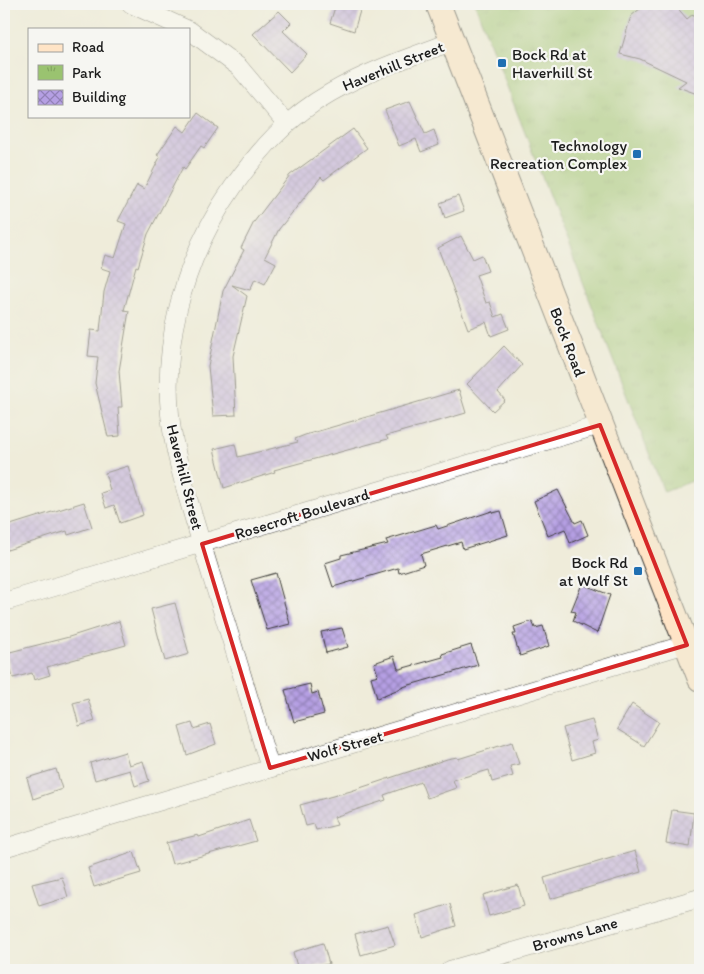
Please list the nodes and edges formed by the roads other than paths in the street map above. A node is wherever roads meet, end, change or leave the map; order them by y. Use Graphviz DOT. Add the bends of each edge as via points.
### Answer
graph roads {
  1 [pos="131,4"];
  2 [pos="438,4"];
  3 [pos="183,28"];
  4 [pos="190,32"];
  5 [pos="452,42"];
  6 [pos="286,123"];
  7 [pos="600,425"];
  8 [pos="202,544"];
  9 [pos="4,602"];
  10 [pos="694,643"];
  11 [pos="700,679"];
  12 [pos="270,768"];
  13 [pos="4,848"];
  14 [pos="700,898"];
  15 [pos="450,970"];
  1 -- 3 [label="street"];
  2 -- 5 [label="main road, Bock Road"];
  4 -- 6 [label="street" via="239,67"];
  5 -- 6 [label="street, Haverhill Street" via="362,76 328,94"];
  5 -- 7 [label="main road, Bock Road"];
  6 -- 8 [label="street, Haverhill Street" via="248,166 217,210 192,264 177,315 169,370 171,418 177,457"];
  7 -- 8 [label="street, Rosecroft Boulevard"];
  7 -- 10 [label="main road, Bock Road"];
  8 -- 9 [label="street, Rosecroft Boulevard"];
  8 -- 12 [label="street, Haverhill Street"];
  10 -- 11 [label="main road, Bock Road"];
  10 -- 12 [label="street, Wolf Street"];
  12 -- 13 [label="street, Wolf Street"];
  14 -- 15 [label="street, Browns Lane"];
}
